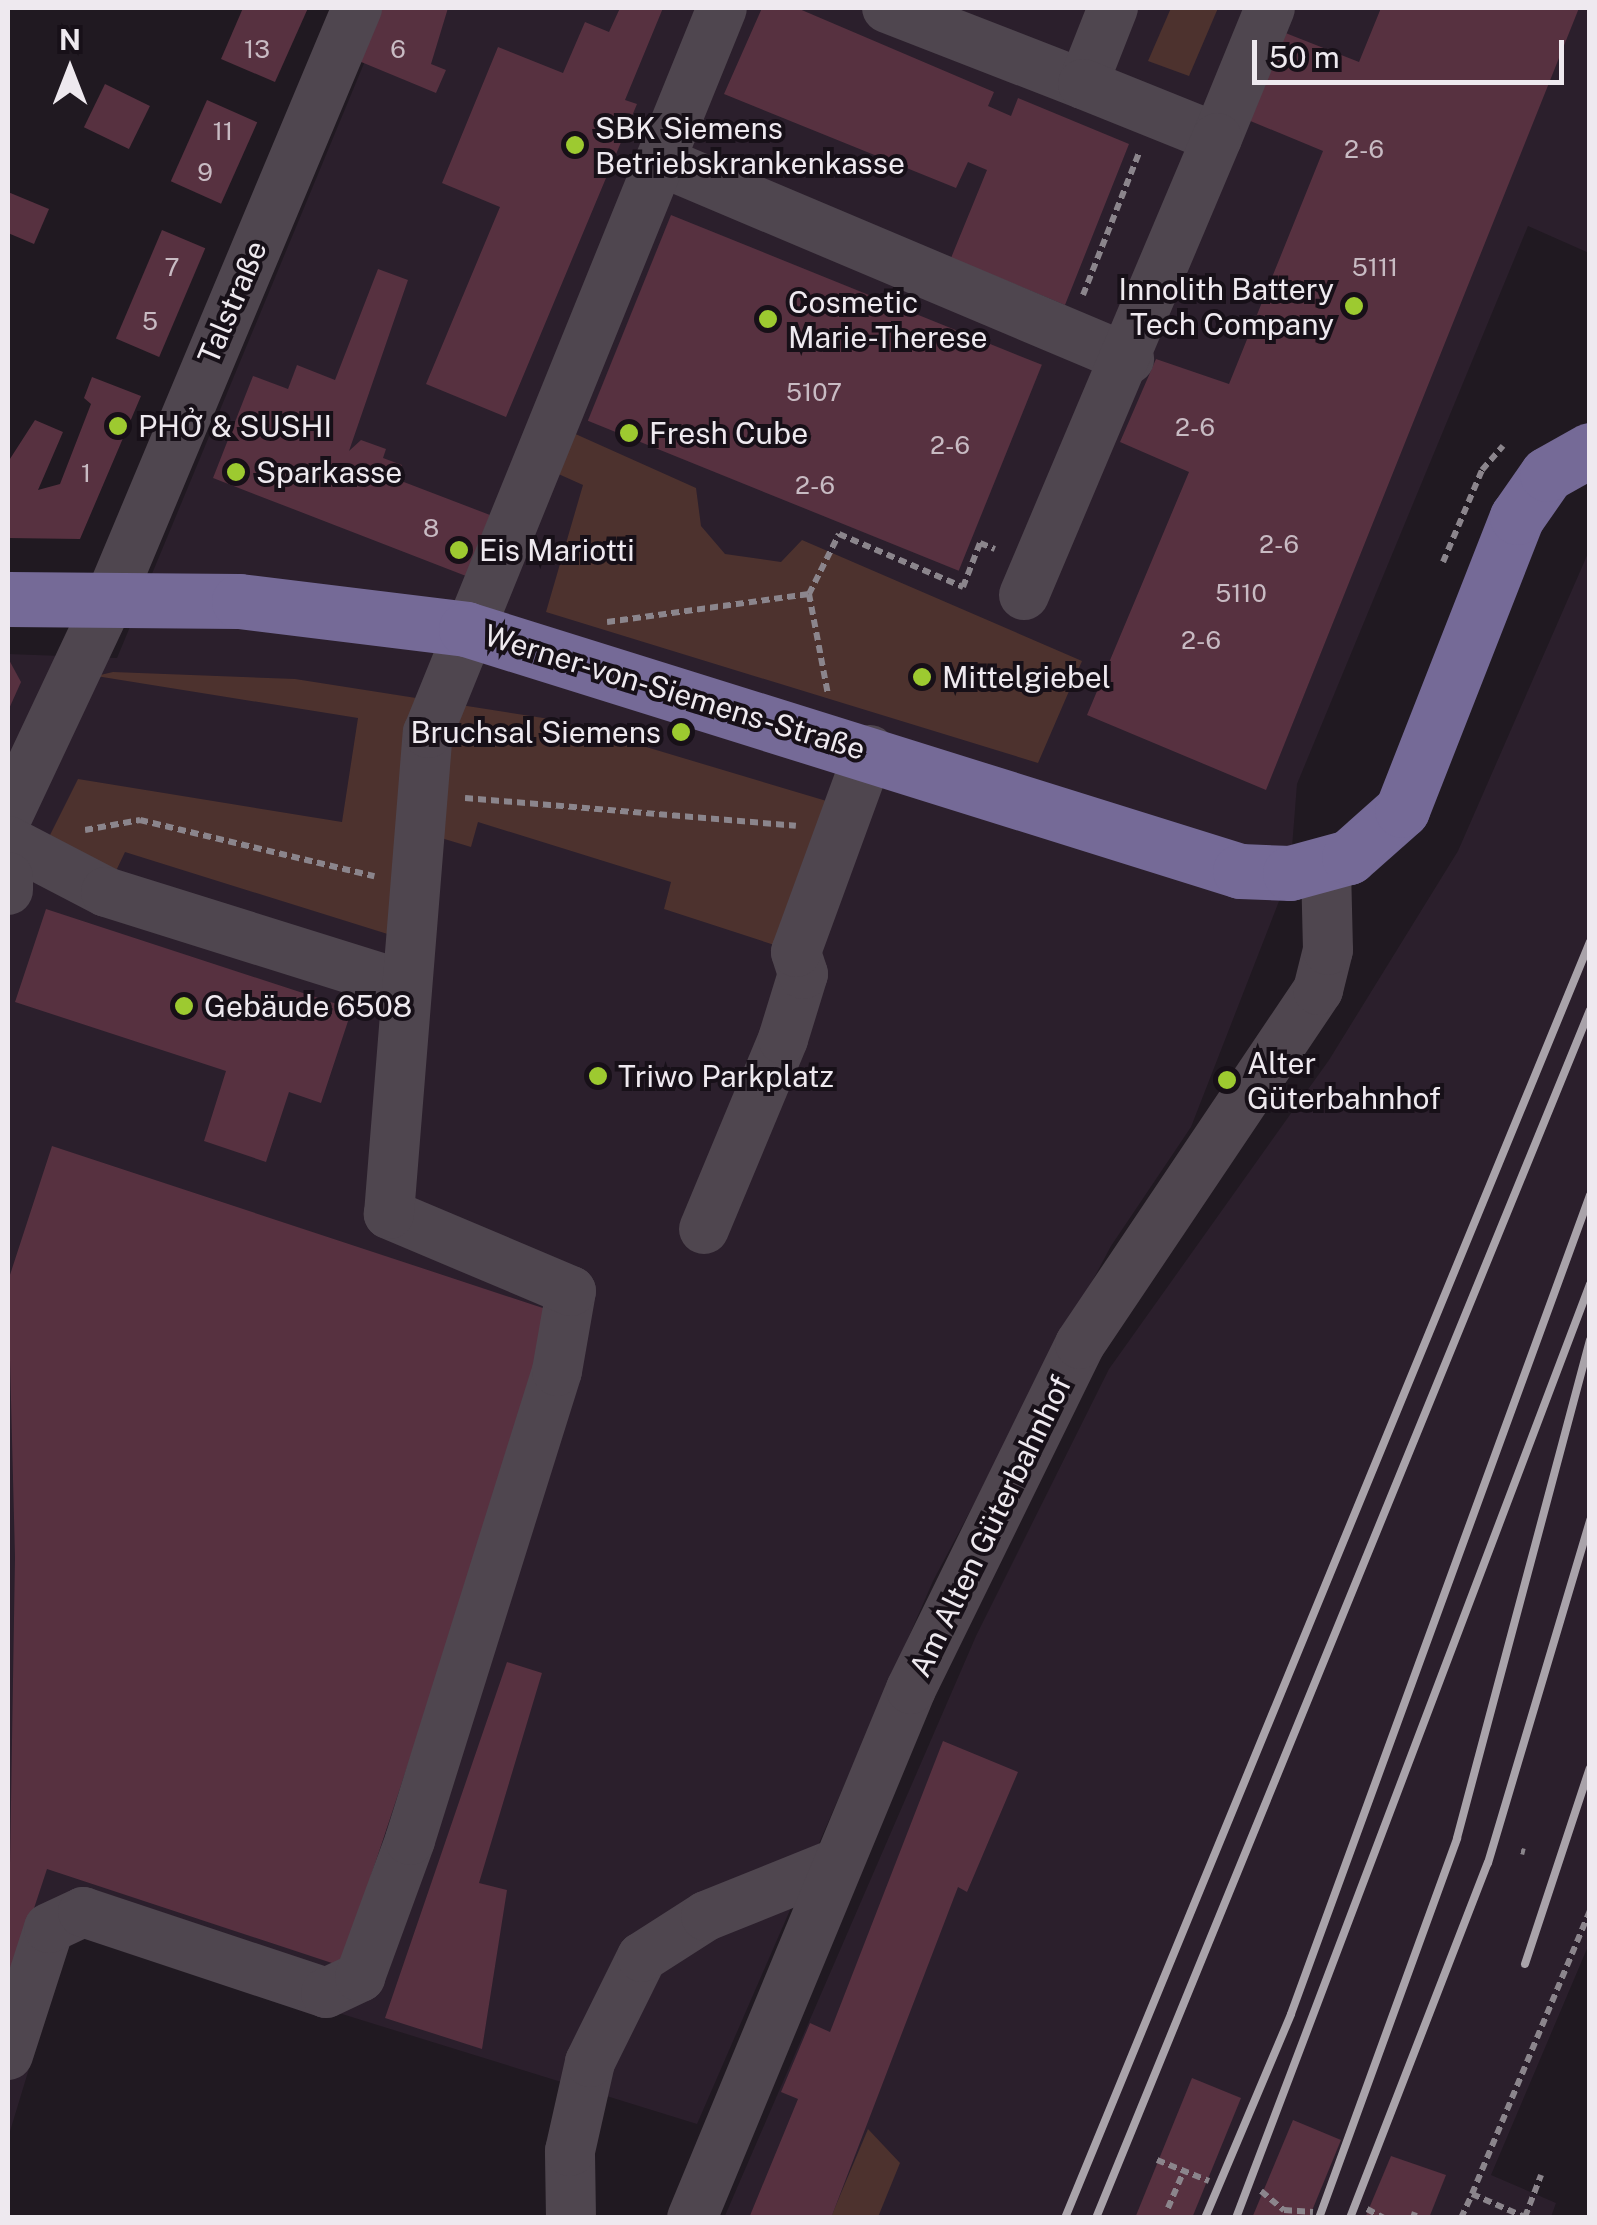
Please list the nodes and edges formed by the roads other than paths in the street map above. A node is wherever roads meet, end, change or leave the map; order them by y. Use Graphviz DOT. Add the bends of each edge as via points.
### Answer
graph roads {
  1 [pos="357,8"];
  2 [pos="722,8"];
  3 [pos="887,8"];
  4 [pos="1114,8"];
  5 [pos="1270,8"];
  6 [pos="1083,84"];
  7 [pos="1216,138"];
  8 [pos="662,162"];
  9 [pos="1129,359"];
  10 [pos="1590,450"];
  11 [pos="1030,580"];
  12 [pos="110,598"];
  13 [pos="8,599"];
  14 [pos="466,629"];
  15 [pos="858,728"];
  16 [pos="8,815"];
  17 [pos="8,840"];
  18 [pos="1326,868"];
  19 [pos="8,877"];
  20 [pos="8,890"];
  21 [pos="406,986"];
  22 [pos="704,1230"];
  23 [pos="838,1862"];
  24 [pos="8,2055"];
  25 [pos="572,2218"];
  26 [pos="692,2218"];
  1 -- 12 [label="street, Talstraße"];
  2 -- 8 [label="street"];
  3 -- 6 [label="street"];
  4 -- 6 [label="street"];
  5 -- 7 [label="street"];
  6 -- 7 [label="street"];
  7 -- 9 [label="street"];
  8 -- 9 [label="street"];
  8 -- 14 [label="street"];
  9 -- 11 [label="street"];
  10 -- 18 [label="main road" via="1547,474 1516,516 1402,810 1376,842"];
  12 -- 13 [label="main road, Werner-von-Siemens-Straße"];
  12 -- 14 [label="main road, Werner-von-Siemens-Straße" via="345,609"];
  12 -- 16 [label="street, Talstraße"];
  14 -- 15 [label="main road, Werner-von-Siemens-Straße"];
  14 -- 21 [label="street" via="436,700 419,792"];
  15 -- 18 [label="main road, Werner-von-Siemens-Straße" via="1240,871"];
  15 -- 22 [label="street" via="843,826 796,952 803,974"];
  17 -- 21 [label="street" via="106,892"];
  18 -- 23 [label="street, Am Alten Güterbahnhof" via="1328,950 1318,990 1080,1344 932,1642"];
  19 -- 20 [label="street"];
  21 -- 24 [label="street" via="389,1214 570,1291 557,1371 360,1977 326,1994 83,1912 49,1928"];
  23 -- 25 [label="street" via="706,1916 642,1957 590,2062 570,2152"];
  23 -- 26 [label="street, Am Alten Güterbahnhof"];
}
